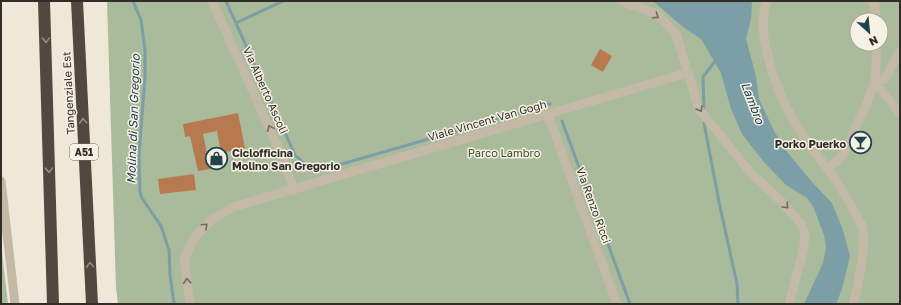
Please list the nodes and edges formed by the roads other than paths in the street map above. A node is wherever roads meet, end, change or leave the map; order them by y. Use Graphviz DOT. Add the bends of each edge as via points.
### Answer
graph roads {
  1 [pos="44,1"];
  2 [pos="77,1"];
  3 [pos="212,1"];
  4 [pos="621,1"];
  5 [pos="767,1"];
  6 [pos="872,1"];
  7 [pos="875,12"];
  8 [pos="900,51"];
  9 [pos="877,52"];
  10 [pos="687,73"];
  11 [pos="875,82"];
  12 [pos="900,114"];
  13 [pos="548,115"];
  14 [pos="828,168"];
  15 [pos="1,181"];
  16 [pos="294,190"];
  17 [pos="15,304"];
  18 [pos="53,304"];
  19 [pos="92,304"];
  20 [pos="190,304"];
  21 [pos="617,304"];
  22 [pos="788,304"];
  23 [pos="853,304"];
  1 -- 18 [label="highway, Tangenziale Est, one-way"];
  19 -- 2 [label="highway, Tangenziale Est / A51, one-way"];
  16 -- 3 [label="street, Via Alberto Ascoli, one-way" via="282,156"];
  4 -- 10 [label="street, one-way" via="657,14 676,34"];
  5 -- 14 [label="street" via="763,24 765,46 774,80 787,110 815,154"];
  6 -- 7 [label="street"];
  8 -- 11 [label="street" via="886,79"];
  9 -- 11 [label="street"];
  10 -- 13 [label="street, Viale Vincent Van Gogh"];
  10 -- 22 [label="street, one-way" via="699,109 750,172 801,224 805,236 803,251"];
  11 -- 12 [label="street"];
  11 -- 14 [label="street" via="844,153"];
  13 -- 16 [label="street, Viale Vincent Van Gogh"];
  13 -- 21 [label="street, Via Renzo Ricci"];
  14 -- 23 [label="street" via="863,228 864,241"];
  15 -- 17 [label="street"];
  20 -- 16 [label="street, Viale Vincent Van Gogh, one-way" via="184,259 196,235 213,219 233,207"];
}
